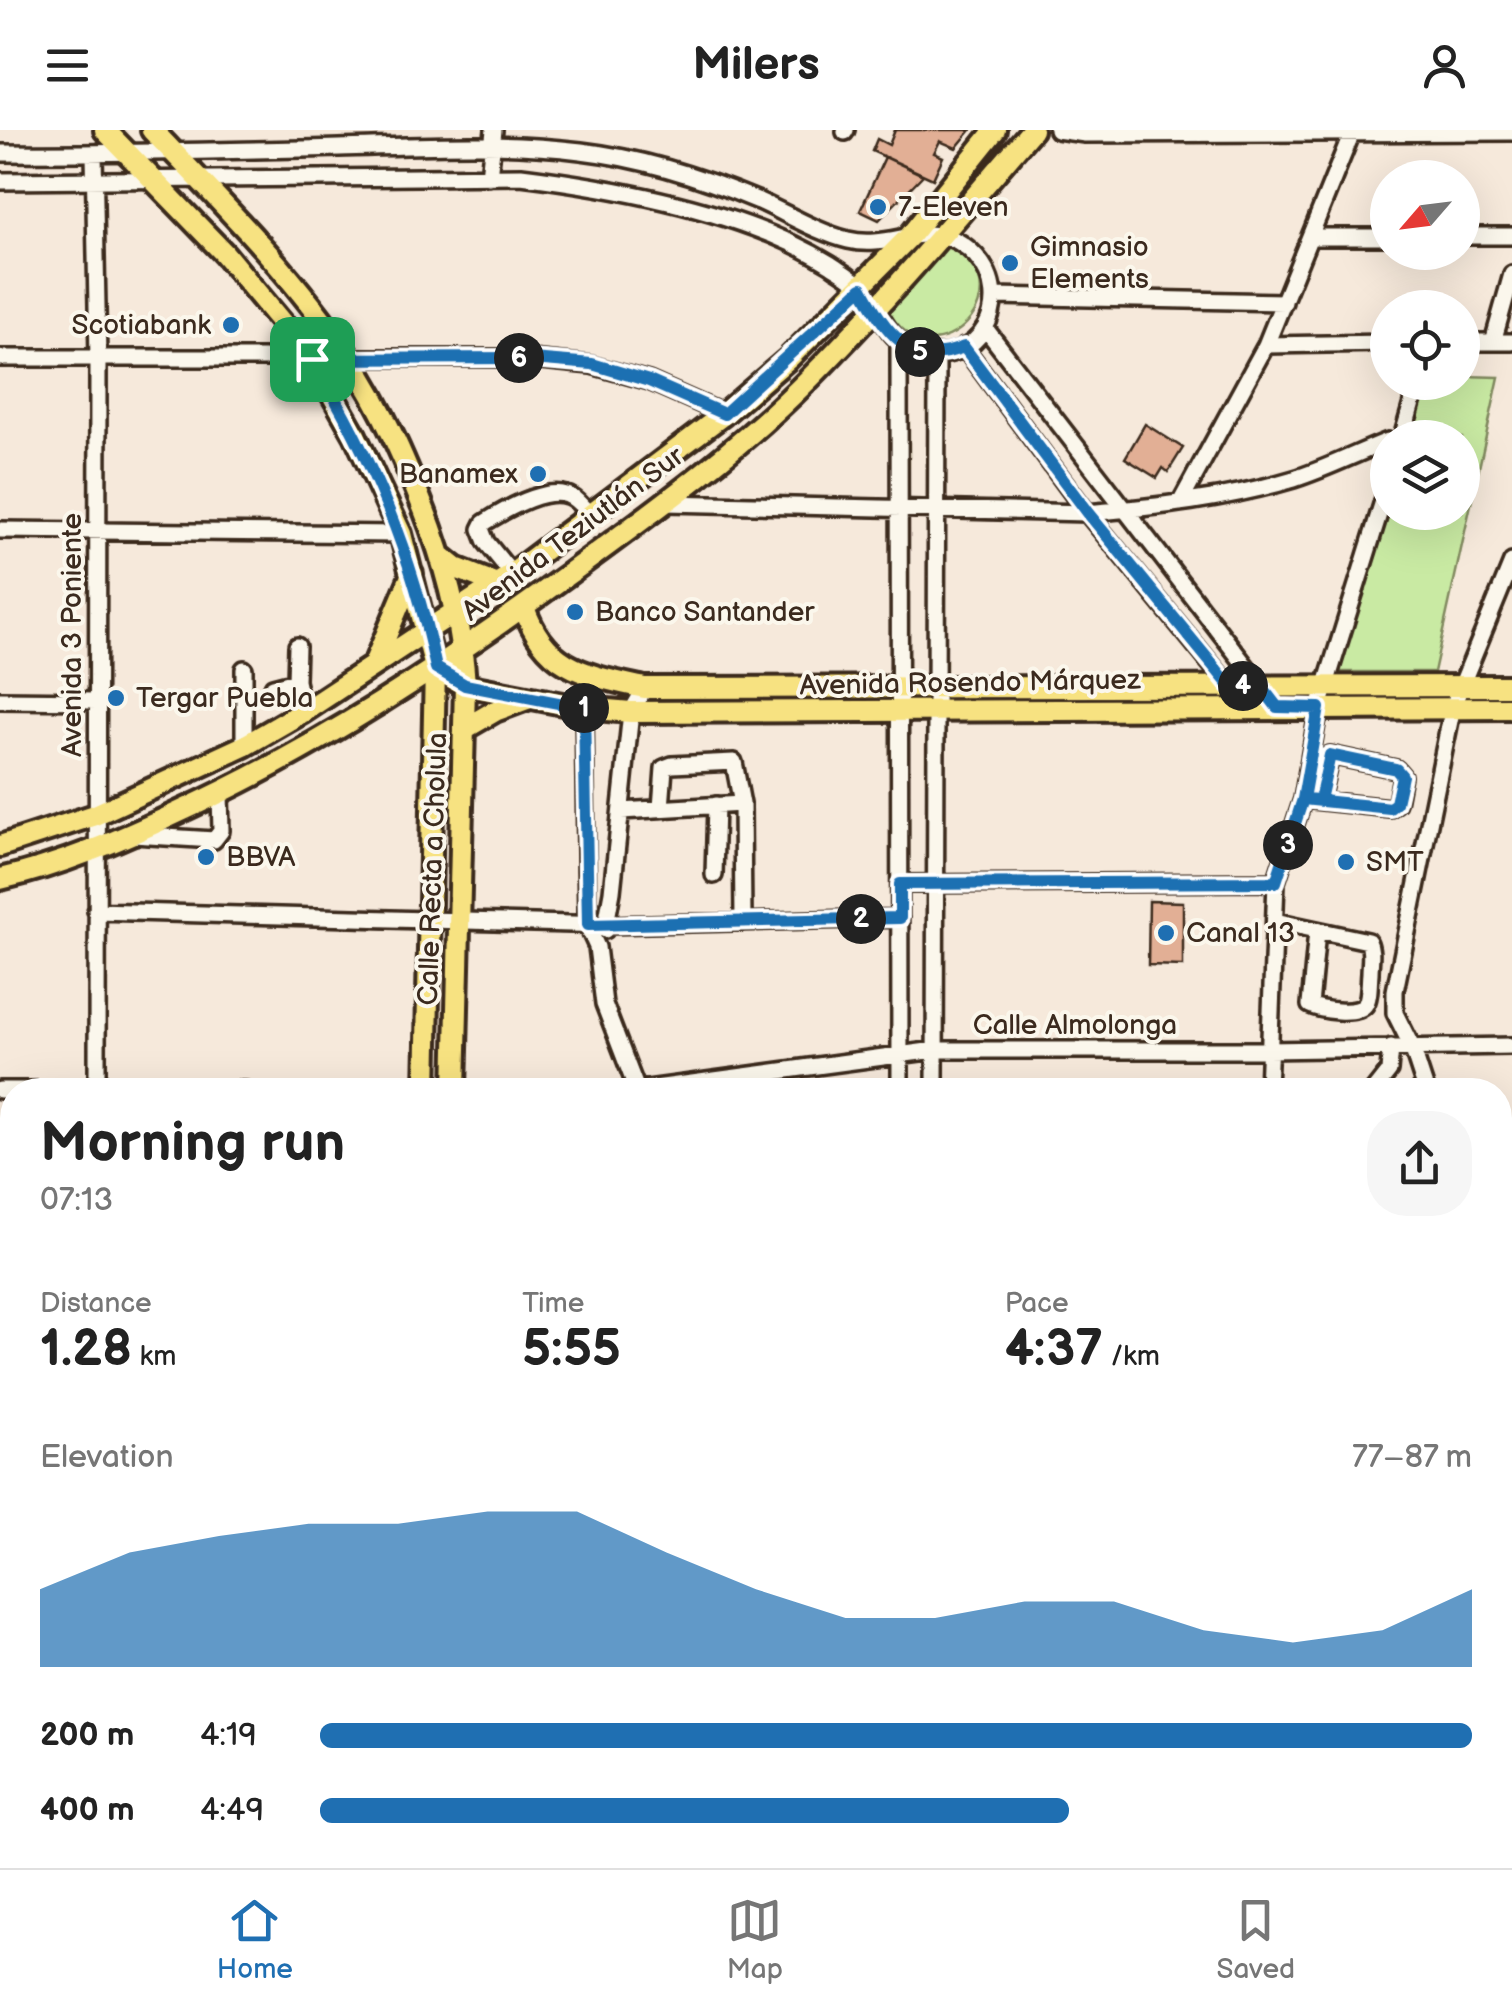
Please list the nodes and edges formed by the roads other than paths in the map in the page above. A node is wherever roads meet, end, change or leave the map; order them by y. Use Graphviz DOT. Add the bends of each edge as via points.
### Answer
graph roads {
  1 [pos="106,130"];
  2 [pos="152,130"];
  3 [pos="995,130"];
  4 [pos="1032,130"];
  5 [pos="1057,130"];
  6 [pos="1352,131"];
  7 [pos="1512,132"];
  8 [pos="492,137"];
  9 [pos="174,152"];
  10 [pos="0,153"];
  11 [pos="126,153"];
  12 [pos="94,154"];
  13 [pos="489,177"];
  14 [pos="95,180"];
  15 [pos="153,180"];
  16 [pos="200,180"];
  17 [pos="0,181"];
  18 [pos="754,199"];
  19 [pos="743,226"];
  20 [pos="943,233"];
  21 [pos="1370,236"];
  22 [pos="1480,236"];
  23 [pos="1512,236"];
  24 [pos="909,237"];
  25 [pos="1312,237"];
  26 [pos="1512,274"];
  27 [pos="862,288"];
  28 [pos="996,296"];
  29 [pos="1284,302"];
  30 [pos="874,310"];
  31 [pos="985,328"];
  32 [pos="1480,342"];
  33 [pos="1493,342"];
  34 [pos="1512,342"];
  35 [pos="900,343"];
  36 [pos="1370,343"];
  37 [pos="1266,345"];
  38 [pos="964,347"];
  39 [pos="937,354"];
  40 [pos="0,358"];
  41 [pos="98,358"];
  42 [pos="350,358"];
  43 [pos="312,359"];
  44 [pos="724,414"];
  45 [pos="1370,449"];
  46 [pos="666,503"];
  47 [pos="1180,504"];
  48 [pos="937,509"];
  49 [pos="899,510"];
  50 [pos="1125,510"];
  51 [pos="1088,513"];
  52 [pos="591,516"];
  53 [pos="0,530"];
  54 [pos="97,530"];
  55 [pos="1374,530"];
  56 [pos="401,534"];
  57 [pos="440,556"];
  58 [pos="1512,562"];
  59 [pos="413,572"];
  60 [pos="504,579"];
  61 [pos="524,606"];
  62 [pos="456,613"];
  63 [pos="428,631"];
  64 [pos="297,646"];
  65 [pos="463,650"];
  66 [pos="373,666"];
  67 [pos="436,668"];
  68 [pos="244,669"];
  69 [pos="296,681"];
  70 [pos="465,685"];
  71 [pos="900,686"];
  72 [pos="936,686"];
  73 [pos="1230,686"];
  74 [pos="1261,686"];
  75 [pos="1326,686"];
  76 [pos="1512,686"];
  77 [pos="273,688"];
  78 [pos="645,688"];
  79 [pos="1456,696"];
  80 [pos="532,698"];
  81 [pos="0,700"];
  82 [pos="96,701"];
  83 [pos="1246,707"];
  84 [pos="1277,707"];
  85 [pos="584,708"];
  86 [pos="1319,708"];
  87 [pos="1512,708"];
  88 [pos="303,712"];
  89 [pos="631,712"];
  90 [pos="900,712"];
  91 [pos="937,712"];
  92 [pos="464,729"];
  93 [pos="244,746"];
  94 [pos="220,794"];
  95 [pos="1311,800"];
  96 [pos="742,804"];
  97 [pos="716,806"];
  98 [pos="661,808"];
  99 [pos="621,811"];
  100 [pos="95,815"];
  101 [pos="131,834"];
  102 [pos="0,846"];
  103 [pos="96,849"];
  104 [pos="714,875"];
  105 [pos="0,878"];
  106 [pos="1276,882"];
  107 [pos="935,883"];
  108 [pos="900,884"];
  109 [pos="96,911"];
  110 [pos="900,918"];
  111 [pos="429,919"];
  112 [pos="458,920"];
  113 [pos="1275,921"];
  114 [pos="743,922"];
  115 [pos="588,925"];
  116 [pos="608,925"];
  117 [pos="1317,931"];
  118 [pos="597,948"];
  119 [pos="1412,1046"];
  120 [pos="1512,1046"];
  121 [pos="1391,1047"];
  122 [pos="934,1050"];
  123 [pos="1268,1050"];
  124 [pos="900,1053"];
  125 [pos="96,1078"];
  126 [pos="426,1078"];
  127 [pos="455,1078"];
  128 [pos="633,1078"];
  129 [pos="723,1078"];
  130 [pos="900,1078"];
  131 [pos="935,1078"];
  132 [pos="1268,1078"];
  133 [pos="1383,1078"];
  134 [pos="1422,1078"];
  1 -- 11 [label="main road, Calle Recta a Cholula"];
  2 -- 9 [label="main road, Calle Recta a Cholula"];
  3 -- 24 [label="main road, Avenida Teziutlán Sur"];
  4 -- 20 [label="main road, Avenida Teziutlán Sur"];
  5 -- 6 [label="street"];
  6 -- 7 [label="street"];
  6 -- 25 [label="street"];
  8 -- 9 [label="street"];
  8 -- 13 [label="street"];
  8 -- 18 [label="street" via="618,158"];
  9 -- 11 [label="street"];
  9 -- 16 [label="main road, Calle Recta a Cholula"];
  10 -- 12 [label="street"];
  11 -- 12 [label="street"];
  11 -- 15 [label="main road, Calle Recta a Cholula"];
  12 -- 14 [label="street, Avenida 3 Poniente"];
  13 -- 16 [label="street"];
  13 -- 19 [label="street" via="585,184"];
  14 -- 15 [label="street"];
  14 -- 17 [label="street"];
  14 -- 41 [label="street, Avenida 3 Poniente"];
  15 -- 16 [label="street"];
  15 -- 43 [label="main road, Calle Recta a Cholula"];
  16 -- 42 [label="main road, Calle Recta a Cholula"];
  18 -- 19 [label="street"];
  18 -- 24 [label="street" via="863,244"];
  19 -- 27 [label="street" via="830,264"];
  20 -- 24 [label="street"];
  20 -- 28 [label="street" via="982,264"];
  20 -- 30 [label="main road, Avenida Teziutlán Sur"];
  21 -- 25 [label="street"];
  22 -- 23 [label="street"];
  24 -- 27 [label="main road, Avenida Teziutlán Sur"];
  25 -- 29 [label="street"];
  26 -- 33 [label="street"];
  27 -- 30 [label="street"];
  27 -- 44 [label="main road, Avenida Teziutlán Sur"];
  28 -- 29 [label="street"];
  28 -- 31 [label="street"];
  29 -- 37 [label="street"];
  30 -- 35 [label="street"];
  30 -- 46 [label="main road, Avenida Teziutlán Sur" via="809,380"];
  31 -- 38 [label="street"];
  31 -- 50 [label="street"];
  32 -- 33 [label="street"];
  33 -- 34 [label="street"];
  35 -- 39 [label="street"];
  35 -- 49 [label="street"];
  36 -- 37 [label="street"];
  37 -- 47 [label="street"];
  38 -- 39 [label="street"];
  38 -- 51 [label="street"];
  39 -- 48 [label="street"];
  40 -- 41 [label="street"];
  41 -- 43 [label="street"];
  41 -- 54 [label="street, Avenida 3 Poniente"];
  42 -- 43 [label="street"];
  42 -- 44 [label="street" via="592,364"];
  42 -- 57 [label="main road, Calle Recta a Cholula" via="413,478"];
  43 -- 56 [label="main road, Calle Recta a Cholula"];
  44 -- 52 [label="main road, Avenida Teziutlán Sur"];
  45 -- 47 [label="street" via="1299,477"];
  46 -- 49 [label="street"];
  46 -- 61 [label="main road, Avenida Teziutlán Sur"];
  47 -- 50 [label="street"];
  48 -- 49 [label="street"];
  48 -- 51 [label="street"];
  48 -- 72 [label="street"];
  49 -- 71 [label="street"];
  50 -- 51 [label="street"];
  50 -- 74 [label="street"];
  51 -- 73 [label="street"];
  52 -- 60 [label="main road, Avenida Teziutlán Sur"];
  52 -- 60 [label="street" via="574,498 556,493 484,524"];
  53 -- 54 [label="street"];
  54 -- 56 [label="street"];
  54 -- 82 [label="street, Avenida 3 Poniente"];
  55 -- 75 [label="street"];
  56 -- 59 [label="main road, Calle Recta a Cholula"];
  57 -- 60 [label="main road" via="456,568"];
  57 -- 62 [label="main road, Calle Recta a Cholula"];
  58 -- 79 [label="street"];
  59 -- 63 [label="main road, Calle Recta a Cholula"];
  59 -- 66 [label="main road"];
  60 -- 62 [label="main road, Avenida Teziutlán Sur"];
  61 -- 65 [label="main road, Avenida Teziutlán Sur"];
  61 -- 78 [label="main road, Avenida Rosendo Márquez" via="533,632 565,665"];
  62 -- 63 [label="main road, Avenida Teziutlán Sur"];
  62 -- 65 [label="main road, Calle Recta a Cholula"];
  63 -- 66 [label="main road, Avenida Teziutlán Sur"];
  63 -- 67 [label="main road, Calle Recta a Cholula"];
  64 -- 69 [label="street"];
  65 -- 67 [label="main road, Avenida Teziutlán Sur"];
  65 -- 70 [label="main road, Calle Recta a Cholula"];
  66 -- 88 [label="main road, Avenida Teziutlán Sur"];
  67 -- 70 [label="main road, Avenida Rosendo Márquez"];
  67 -- 94 [label="main road, Avenida Teziutlán Sur"];
  67 -- 111 [label="main road, Calle Recta a Cholula"];
  68 -- 93 [label="street"];
  69 -- 77 [label="street"];
  69 -- 88 [label="street"];
  70 -- 80 [label="main road, Avenida Rosendo Márquez"];
  70 -- 92 [label="main road, Calle Recta a Cholula"];
  71 -- 72 [label="main road, Avenida Rosendo Márquez"];
  71 -- 78 [label="main road, Avenida Rosendo Márquez"];
  71 -- 90 [label="street"];
  72 -- 73 [label="main road, Avenida Rosendo Márquez"];
  72 -- 91 [label="street"];
  73 -- 74 [label="main road, Avenida Rosendo Márquez"];
  73 -- 83 [label="street"];
  74 -- 75 [label="main road, Avenida Rosendo Márquez"];
  74 -- 84 [label="street"];
  75 -- 79 [label="main road, Avenida Rosendo Márquez"];
  75 -- 86 [label="street"];
  76 -- 79 [label="main road, Avenida Rosendo Márquez"];
  78 -- 89 [label="street"];
  79 -- 86 [label="main road, Avenida Rosendo Márquez"];
  79 -- 87 [label="main road, Avenida Rosendo Márquez"];
  79 -- 119 [label="street" via="1395,991 1395,1013"];
  80 -- 85 [label="main road, Avenida Rosendo Márquez"];
  80 -- 92 [label="main road"];
  81 -- 82 [label="street"];
  82 -- 100 [label="street, Avenida 3 Poniente"];
  83 -- 84 [label="main road, Avenida Rosendo Márquez"];
  83 -- 91 [label="main road, Avenida Rosendo Márquez"];
  84 -- 86 [label="main road, Avenida Rosendo Márquez"];
  85 -- 89 [label="main road, Avenida Rosendo Márquez"];
  85 -- 115 [label="street"];
  86 -- 95 [label="street"];
  88 -- 93 [label="main road, Avenida Teziutlán Sur"];
  89 -- 90 [label="main road, Avenida Rosendo Márquez"];
  89 -- 99 [label="street"];
  90 -- 91 [label="main road, Avenida Rosendo Márquez"];
  90 -- 108 [label="street"];
  91 -- 107 [label="street"];
  92 -- 112 [label="main road, Calle Recta a Cholula"];
  93 -- 100 [label="main road, Avenida Teziutlán Sur"];
  94 -- 101 [label="main road, Avenida Teziutlán Sur"];
  94 -- 101 [label="street" via="222,831 214,840"];
  95 -- 95 [label="street" via="1390,808 1402,776 1396,769 1330,755"];
  95 -- 106 [label="street"];
  96 -- 97 [label="street"];
  96 -- 98 [label="street" via="734,762 672,764 664,768"];
  96 -- 114 [label="street"];
  97 -- 98 [label="street"];
  97 -- 104 [label="street"];
  98 -- 99 [label="street"];
  99 -- 116 [label="street"];
  100 -- 102 [label="main road, Avenida Teziutlán Sur"];
  100 -- 103 [label="street, Avenida 3 Poniente"];
  101 -- 103 [label="main road, Avenida Teziutlán Sur"];
  103 -- 105 [label="main road, Avenida Teziutlán Sur"];
  103 -- 109 [label="street, Avenida 3 Poniente"];
  106 -- 107 [label="street"];
  106 -- 113 [label="street"];
  107 -- 108 [label="street"];
  107 -- 122 [label="street"];
  108 -- 110 [label="street"];
  109 -- 111 [label="street"];
  109 -- 125 [label="street, Avenida 3 Poniente"];
  110 -- 114 [label="street"];
  110 -- 124 [label="street"];
  111 -- 112 [label="street"];
  111 -- 126 [label="main road, Calle Recta a Cholula"];
  112 -- 115 [label="street"];
  112 -- 127 [label="main road, Calle Recta a Cholula"];
  113 -- 117 [label="street"];
  113 -- 123 [label="street"];
  114 -- 116 [label="street"];
  115 -- 116 [label="street"];
  115 -- 118 [label="street"];
  116 -- 118 [label="street"];
  117 -- 117 [label="street" via="1368,941 1362,1008 1310,1005"];
  118 -- 128 [label="street" via="604,1004"];
  119 -- 120 [label="street, Calle Almolonga"];
  119 -- 121 [label="street, Calle Almolonga"];
  119 -- 134 [label="street"];
  121 -- 123 [label="street, Calle Almolonga"];
  121 -- 133 [label="street"];
  122 -- 123 [label="street, Calle Almolonga"];
  122 -- 124 [label="street, Calle Almolonga"];
  122 -- 131 [label="street"];
  123 -- 132 [label="street"];
  124 -- 129 [label="street, Calle Almolonga"];
  124 -- 130 [label="street"];
}
